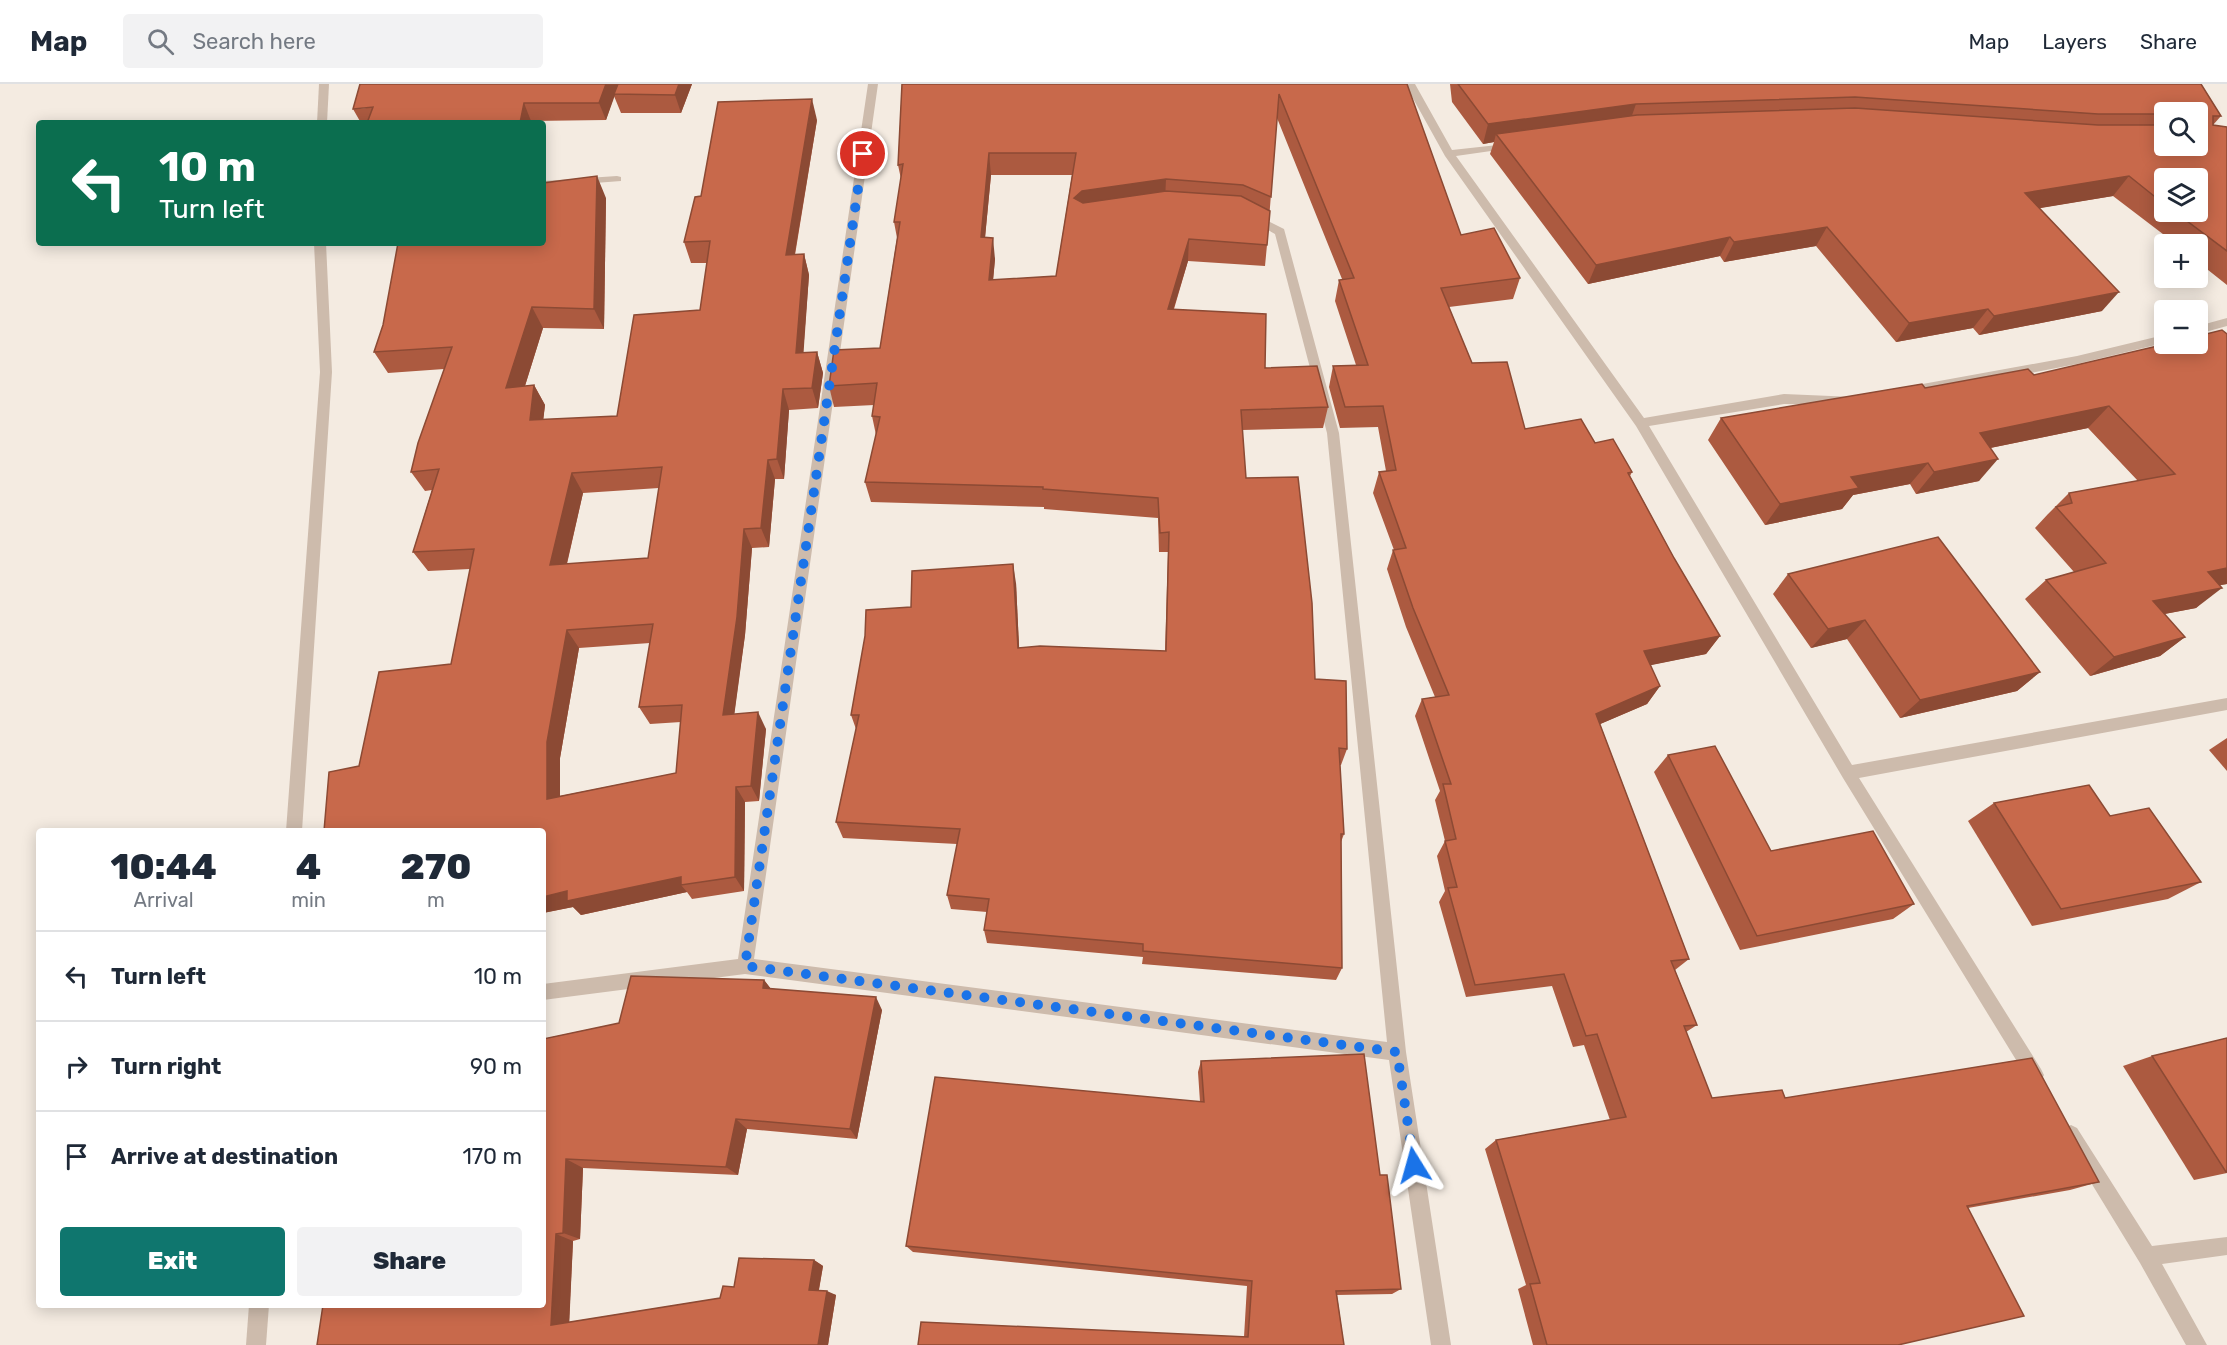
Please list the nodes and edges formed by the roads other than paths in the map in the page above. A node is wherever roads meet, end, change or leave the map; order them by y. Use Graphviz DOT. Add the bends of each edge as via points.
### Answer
graph roads {
  1 [pos="324,84"];
  2 [pos="873,84"];
  3 [pos="1410,84"];
  4 [pos="322,120"];
  5 [pos="1527,143"];
  6 [pos="1449,154"];
  7 [pos="617,179"];
  8 [pos="546,184"];
  9 [pos="1241,213"];
  10 [pos="320,246"];
  11 [pos="2227,322"];
  12 [pos="2208,327"];
  13 [pos="2154,341"];
  14 [pos="1896,393"];
  15 [pos="1862,400"];
  16 [pos="1641,423"];
  17 [pos="2227,704"];
  18 [pos="1848,773"];
  19 [pos="294,828"];
  20 [pos="745,966"];
  21 [pos="546,992"];
  22 [pos="1397,1052"];
  23 [pos="2041,1084"];
  24 [pos="2066,1125"];
  25 [pos="2227,1246"];
  26 [pos="2147,1256"];
  27 [pos="259,1308"];
  28 [pos="256,1345"];
  29 [pos="1441,1345"];
  30 [pos="2197,1345"];
  1 -- 4 [label="street"];
  2 -- 20 [label="street"];
  3 -- 6 [label="street"];
  5 -- 6 [label="street"];
  6 -- 16 [label="street"];
  7 -- 8 [label="street"];
  9 -- 22 [label="street" via="1280,232 1333,433"];
  10 -- 19 [label="street" via="326,372"];
  11 -- 12 [label="street"];
  13 -- 14 [label="street" via="2077,360"];
  15 -- 16 [label="street" via="1784,399"];
  16 -- 18 [label="street"];
  17 -- 18 [label="street"];
  18 -- 23 [label="street"];
  20 -- 21 [label="street"];
  20 -- 22 [label="street"];
  22 -- 29 [label="street"];
  24 -- 26 [label="street"];
  25 -- 26 [label="street"];
  26 -- 30 [label="street"];
  27 -- 28 [label="street"];
}
